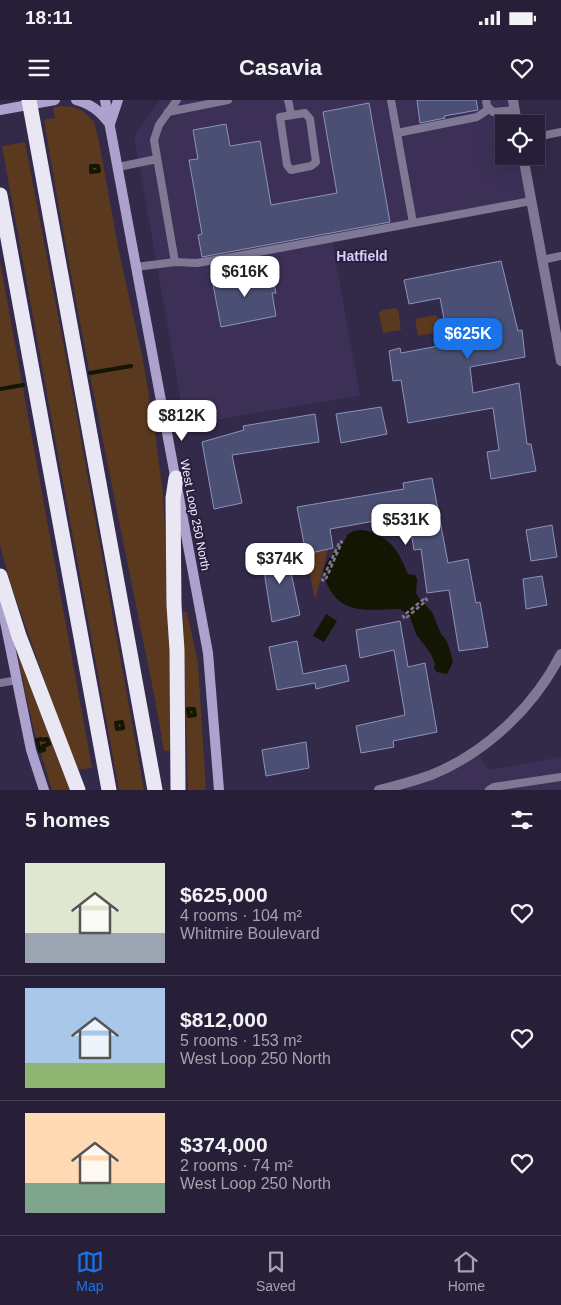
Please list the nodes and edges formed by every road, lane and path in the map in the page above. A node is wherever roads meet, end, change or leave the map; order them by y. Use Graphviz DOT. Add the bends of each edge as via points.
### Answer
graph roads {
  1 [pos="29,100"];
  2 [pos="54,100"];
  3 [pos="76,100"];
  4 [pos="105,100"];
  5 [pos="118,100"];
  6 [pos="177,100"];
  7 [pos="228,100"];
  8 [pos="288,100"];
  9 [pos="391,100"];
  10 [pos="486,100"];
  11 [pos="514,105"];
  12 [pos="489,109"];
  13 [pos="0,110"];
  14 [pos="168,112"];
  15 [pos="291,114"];
  16 [pos="110,125"];
  17 [pos="561,132"];
  18 [pos="396,133"];
  19 [pos="545,135"];
  20 [pos="157,159"];
  21 [pos="525,165"];
  22 [pos="118,167"];
  23 [pos="0,195"];
  24 [pos="531,201"];
  25 [pos="413,224"];
  26 [pos="561,256"];
  27 [pos="542,260"];
  28 [pos="175,262"];
  29 [pos="136,267"];
  30 [pos="561,361"];
  31 [pos="176,478"];
  32 [pos="0,576"];
  33 [pos="325,581"];
  34 [pos="0,597"];
  35 [pos="405,619"];
  36 [pos="561,654"];
  37 [pos="17,680"];
  38 [pos="0,683"];
  39 [pos="561,777"];
  40 [pos="492,788"];
  41 [pos="44,790"];
  42 [pos="78,790"];
  43 [pos="109,790"];
  44 [pos="155,790"];
  45 [pos="178,790"];
  46 [pos="219,790"];
  47 [pos="379,790"];
  1 -- 44 [label="highway"];
  2 -- 13 [label="main road"];
  3 -- 16 [label="main road" via="97,110"];
  4 -- 16 [label="main road, West Loop 250 North"];
  5 -- 16 [label="main road"];
  6 -- 14 [label="lane"];
  7 -- 14 [label="lane"];
  8 -- 15 [label="lane"];
  9 -- 18 [label="lane"];
  10 -- 12 [label="lane"];
  11 -- 12 [label="lane" via="497,112"];
  12 -- 18 [label="lane" via="476,116"];
  14 -- 20 [label="lane" via="154,140"];
  15 -- 15 [label="lane" via="280,120 289,168 294,170 314,165 317,159 310,119 305,113"];
  16 -- 22 [label="main road, West Loop 250 North"];
  17 -- 19 [label="lane"];
  18 -- 25 [label="lane"];
  20 -- 22 [label="lane"];
  20 -- 28 [label="lane"];
  21 -- 24 [label="street"];
  22 -- 29 [label="main road, West Loop 250 North"];
  23 -- 43 [label="highway"];
  24 -- 25 [label="lane"];
  24 -- 27 [label="street"];
  25 -- 28 [label="lane" via="197,263"];
  26 -- 27 [label="lane"];
  27 -- 30 [label="street"];
  28 -- 29 [label="lane"];
  29 -- 31 [label="main road, West Loop 250 North"];
  31 -- 45 [label="highway" via="173,498"];
  31 -- 46 [label="main road, West Loop 250 North" via="208,653"];
  32 -- 42 [label="highway" via="19,636"];
  33 -- 33 [label="path" via="342,542 340,541 322,580"];
  34 -- 37 [label="main road"];
  35 -- 35 [label="path" via="420,606 427,600 425,598 403,616"];
  36 -- 47 [label="street" via="546,681 523,710 487,743 432,774"];
  37 -- 38 [label="lane"];
  37 -- 41 [label="main road" via="31,750"];
  39 -- 40 [label="lane"];
}
